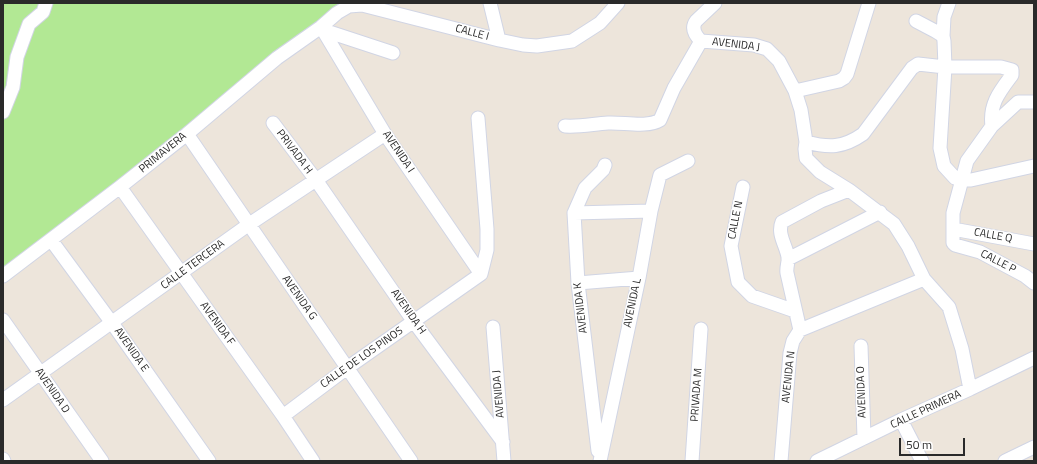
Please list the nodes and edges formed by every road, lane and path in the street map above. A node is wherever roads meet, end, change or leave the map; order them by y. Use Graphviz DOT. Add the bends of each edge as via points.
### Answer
graph roads {
  1 [pos="46,3"];
  2 [pos="490,3"];
  3 [pos="618,3"];
  4 [pos="715,3"];
  5 [pos="868,3"];
  6 [pos="949,3"];
  7 [pos="916,21"];
  8 [pos="322,29"];
  9 [pos="943,36"];
  10 [pos="499,40"];
  11 [pos="701,40"];
  12 [pos="393,53"];
  13 [pos="946,67"];
  14 [pos="795,91"];
  15 [pos="1034,102"];
  16 [pos="3,112"];
  17 [pos="478,118"];
  18 [pos="273,123"];
  19 [pos="565,126"];
  20 [pos="992,126"];
  21 [pos="187,134"];
  22 [pos="385,134"];
  23 [pos="806,142"];
  24 [pos="688,161"];
  25 [pos="605,165"];
  26 [pos="1034,166"];
  27 [pos="316,180"];
  28 [pos="962,180"];
  29 [pos="120,187"];
  30 [pos="743,187"];
  31 [pos="849,190"];
  32 [pos="651,211"];
  33 [pos="880,212"];
  34 [pos="574,213"];
  35 [pos="248,225"];
  36 [pos="953,229"];
  37 [pos="51,240"];
  38 [pos="1034,244"];
  39 [pos="788,259"];
  40 [pos="181,274"];
  41 [pos="481,274"];
  42 [pos="3,276"];
  43 [pos="639,278"];
  44 [pos="924,279"];
  45 [pos="578,283"];
  46 [pos="1034,283"];
  47 [pos="795,311"];
  48 [pos="3,320"];
  49 [pos="112,322"];
  50 [pos="414,322"];
  51 [pos="493,327"];
  52 [pos="701,329"];
  53 [pos="800,330"];
  54 [pos="861,346"];
  55 [pos="1034,358"];
  56 [pos="347,368"];
  57 [pos="40,374"];
  58 [pos="970,390"];
  59 [pos="3,400"];
  60 [pos="283,416"];
  61 [pos="901,420"];
  62 [pos="864,438"];
  63 [pos="503,442"];
  64 [pos="1034,447"];
  65 [pos="102,461"];
  66 [pos="209,461"];
  67 [pos="313,461"];
  68 [pos="411,461"];
  69 [pos="504,461"];
  70 [pos="600,461"];
  71 [pos="692,461"];
  72 [pos="781,461"];
  73 [pos="817,461"];
  74 [pos="922,461"];
  75 [pos="1005,461"];
  1 -- 16 [label="street" via="43,12 29,24 17,57 13,87"];
  2 -- 10 [label="street"];
  3 -- 10 [label="street, CALLE I" via="600,22 572,41 537,46"];
  4 -- 11 [label="street, AVENIDA J" via="694,24 694,34"];
  5 -- 14 [label="street" via="844,78"];
  6 -- 9 [label="street" via="944,17"];
  7 -- 9 [label="street"];
  8 -- 10 [label="street, CALLE I" via="337,13 349,6 362,4"];
  8 -- 12 [label="street"];
  8 -- 21 [label="street, PRIMAVERA" via="277,58"];
  8 -- 22 [label="street, AVENIDA I"];
  9 -- 13 [label="street"];
  11 -- 14 [label="street, AVENIDA J" via="754,45 767,49 779,61"];
  11 -- 19 [label="street" via="674,88 660,120 645,124 621,122"];
  13 -- 20 [label="street" via="1001,67 1012,70 1012,75 997,95 990,117"];
  13 -- 23 [label="street" via="918,64 912,68 863,134 852,141 831,146"];
  13 -- 28 [label="street" via="940,148 944,166 955,178"];
  14 -- 23 [label="street, AVENIDA J"];
  15 -- 20 [label="street, CALLE P" via="1018,102"];
  17 -- 41 [label="street" via="487,229 487,250"];
  18 -- 27 [label="street, PRIVADA H"];
  20 -- 28 [label="street, CALLE P" via="967,161"];
  21 -- 29 [label="street, PRIMAVERA"];
  21 -- 35 [label="street, AVENIDA G"];
  22 -- 27 [label="street, CALLE TERCERA"];
  22 -- 41 [label="street, AVENIDA I"];
  23 -- 31 [label="street, AVENIDA J" via="806,158 810,163"];
  24 -- 32 [label="street, AVENIDA L" via="660,176"];
  25 -- 34 [label="street, AVENIDA K" via="585,188"];
  26 -- 28 [label="street"];
  27 -- 35 [label="street, CALLE TERCERA"];
  27 -- 50 [label="street, AVENIDA H"];
  28 -- 36 [label="street, CALLE P" via="953,213"];
  29 -- 37 [label="street, PRIMAVERA"];
  29 -- 40 [label="street, AVENIDA F"];
  30 -- 47 [label="street, CALLE N" via="731,246 738,282 752,296"];
  31 -- 33 [label="street"];
  31 -- 39 [label="street" via="814,204 782,222 780,233"];
  32 -- 34 [label="street"];
  32 -- 43 [label="street, AVENIDA L"];
  33 -- 39 [label="street"];
  33 -- 44 [label="street" via="894,224"];
  34 -- 45 [label="street, AVENIDA K"];
  35 -- 40 [label="street, CALLE TERCERA"];
  35 -- 56 [label="street, AVENIDA G"];
  36 -- 38 [label="street, CALLE Q"];
  36 -- 46 [label="street, CALLE P" via="955,245 980,252"];
  37 -- 42 [label="street, PRIMAVERA"];
  37 -- 49 [label="street, AVENIDA E"];
  39 -- 47 [label="street" via="787,273"];
  40 -- 49 [label="street, CALLE TERCERA"];
  40 -- 60 [label="street, AVENIDA F"];
  41 -- 50 [label="street, CALLE DE LOS PINOS"];
  43 -- 45 [label="street"];
  43 -- 70 [label="street, AVENIDA L"];
  44 -- 53 [label="street"];
  44 -- 58 [label="street" via="949,307 962,349"];
  45 -- 70 [label="street, AVENIDA K"];
  47 -- 53 [label="street"];
  48 -- 57 [label="street, AVENIDA D"];
  49 -- 57 [label="street, CALLE TERCERA"];
  49 -- 66 [label="street, AVENIDA E"];
  50 -- 56 [label="street, CALLE DE LOS PINOS"];
  50 -- 63 [label="street, AVENIDA H"];
  51 -- 63 [label="street, AVENIDA J"];
  52 -- 71 [label="street, PRIVADA M"];
  53 -- 72 [label="street, AVENIDA N" via="793,341 790,353"];
  54 -- 62 [label="street, AVENIDA O"];
  55 -- 58 [label="street, CALLE PRIMERA"];
  56 -- 60 [label="street, CALLE DE LOS PINOS"];
  56 -- 68 [label="street, AVENIDA G"];
  57 -- 59 [label="street, CALLE TERCERA"];
  57 -- 65 [label="street, AVENIDA D"];
  58 -- 61 [label="street, CALLE PRIMERA"];
  60 -- 67 [label="street, AVENIDA F"];
  61 -- 62 [label="street, CALLE PRIMERA"];
  61 -- 74 [label="street"];
  62 -- 73 [label="street, CALLE PRIMERA"];
  63 -- 69 [label="street, AVENIDA J"];
  64 -- 75 [label="street"];
}
